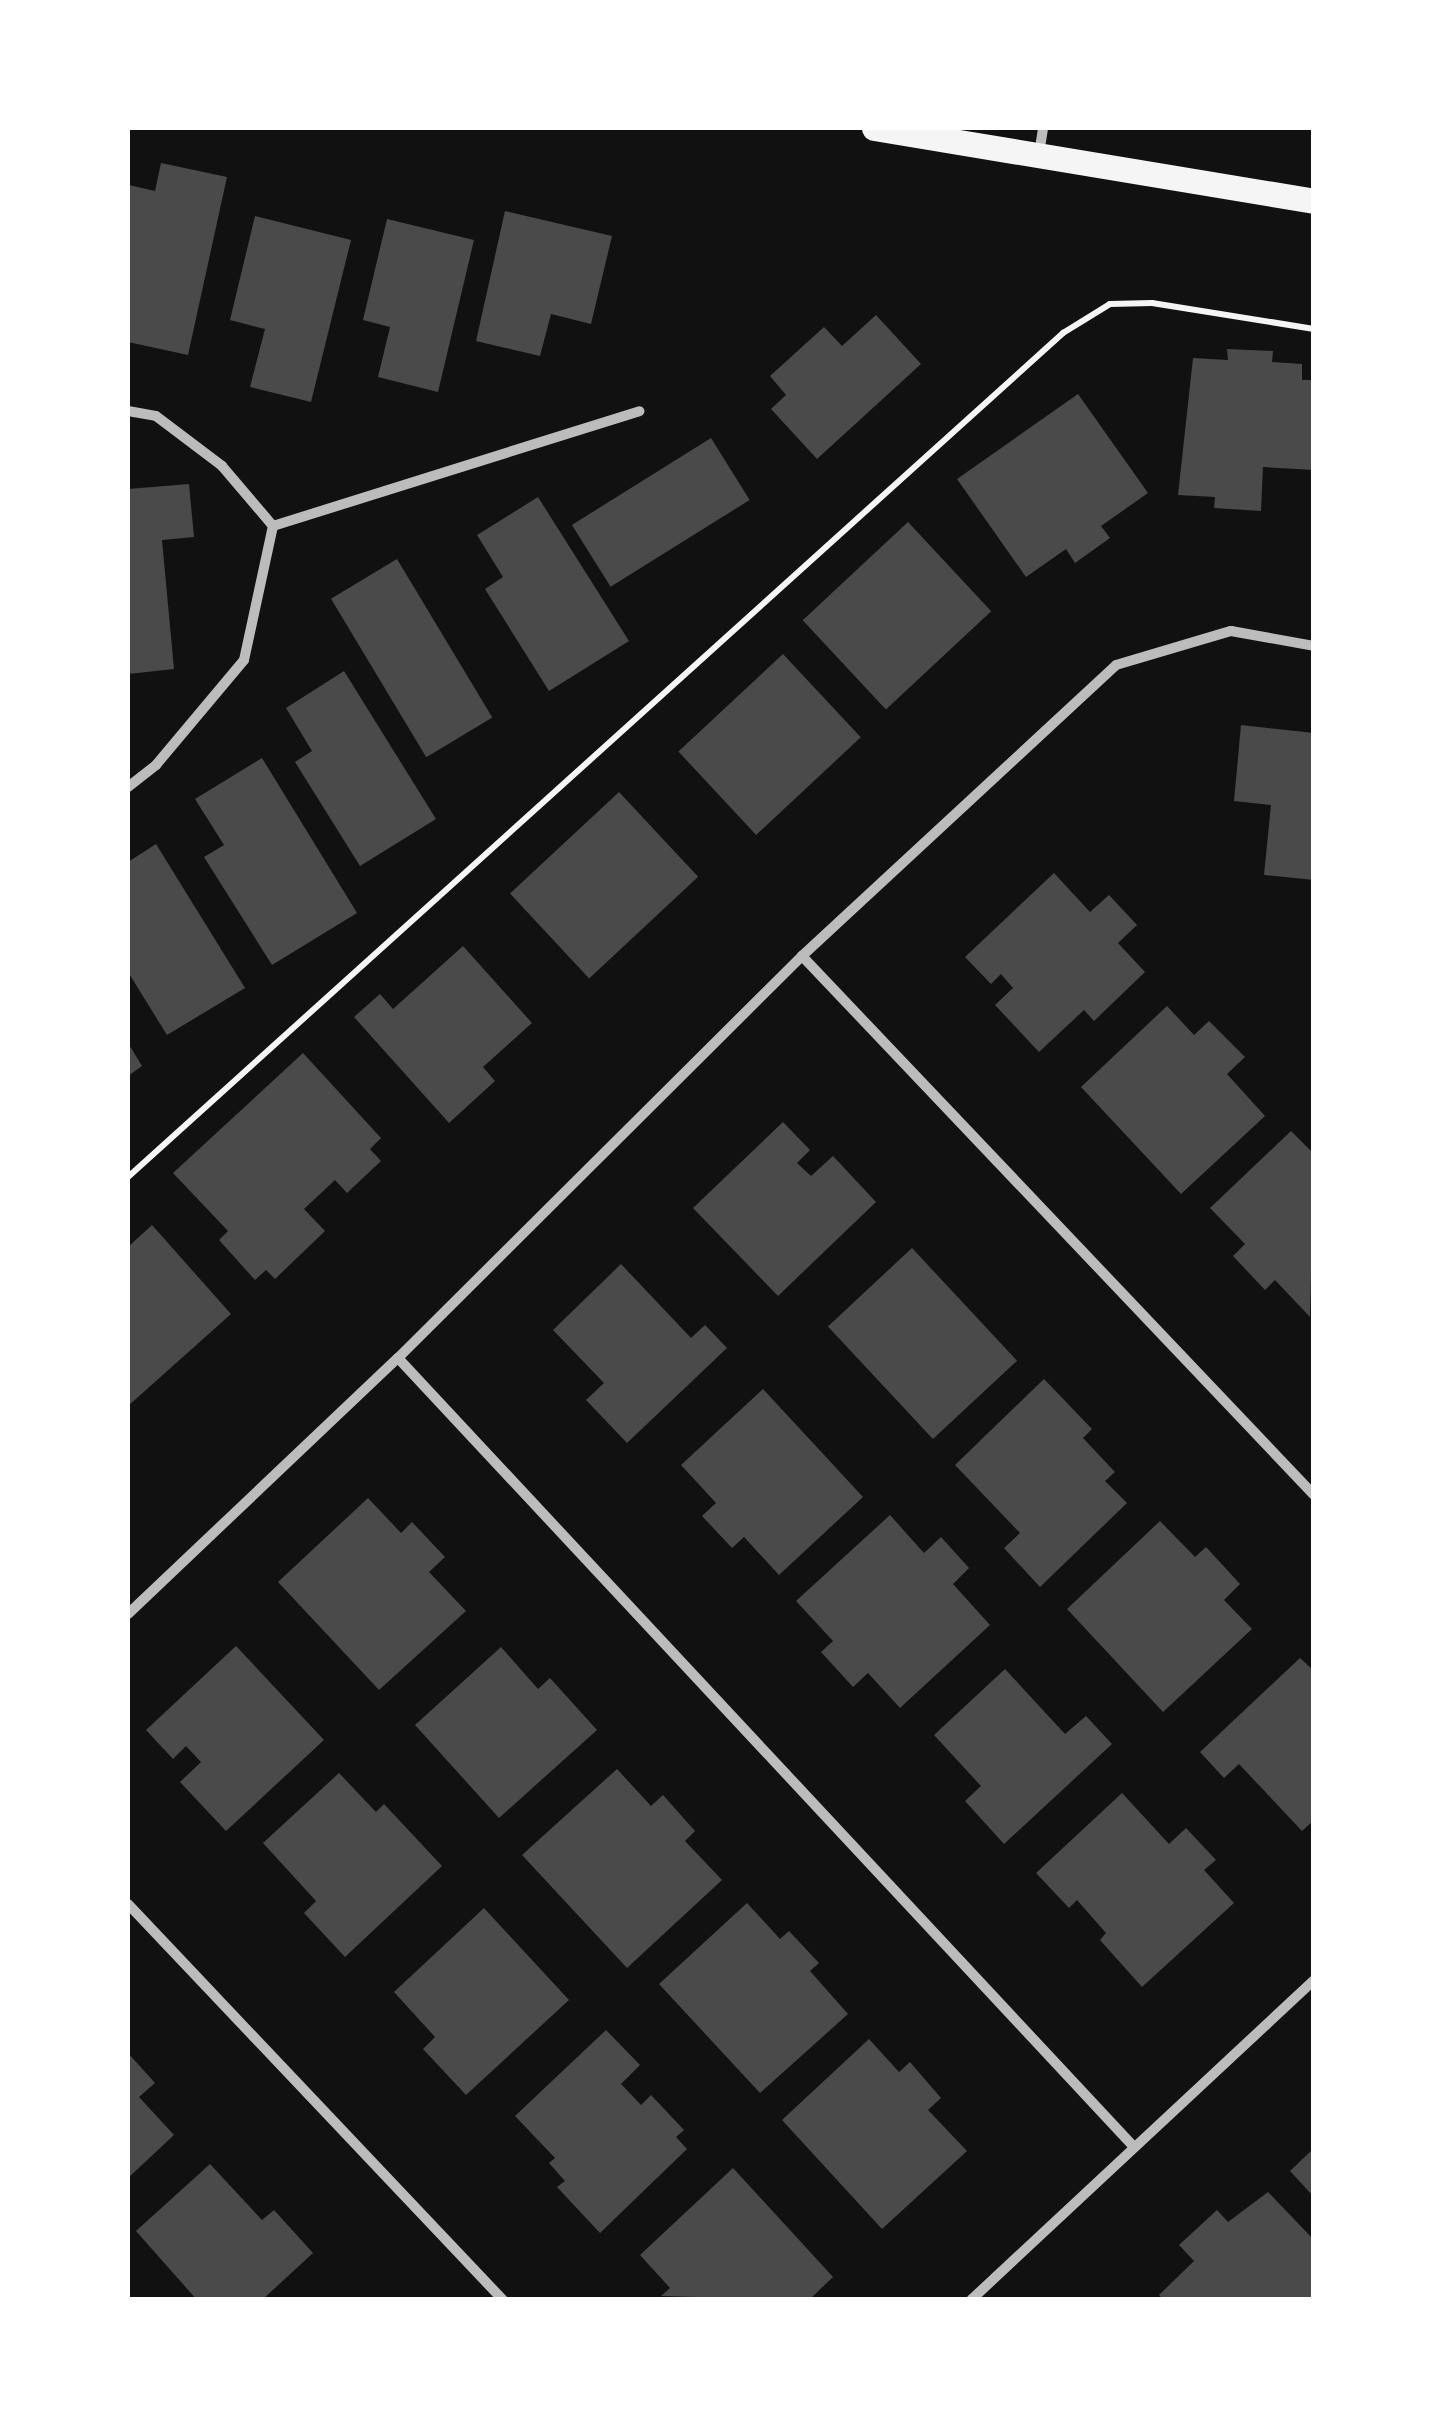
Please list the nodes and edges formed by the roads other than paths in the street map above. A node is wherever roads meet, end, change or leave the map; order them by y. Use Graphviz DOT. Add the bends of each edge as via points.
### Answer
graph roads {
  1 [pos="874,128"];
  2 [pos="1043,128"];
  3 [pos="1039,155"];
  4 [pos="1314,200"];
  5 [pos="128,411"];
  6 [pos="638,411"];
  7 [pos="273,526"];
  8 [pos="1314,646"];
  9 [pos="128,786"];
  10 [pos="802,956"];
  11 [pos="398,1358"];
  12 [pos="1314,1494"];
  13 [pos="128,1614"];
  14 [pos="128,1904"];
  15 [pos="1314,1980"];
  16 [pos="1134,2148"];
  17 [pos="503,2300"];
  18 [pos="971,2300"];
  1 -- 3 [label="main road"];
  2 -- 3 [label="street"];
  3 -- 4 [label="main road"];
  5 -- 7 [label="street" via="156,416 222,466"];
  6 -- 7 [label="street"];
  7 -- 9 [label="street" via="244,660 156,765"];
  8 -- 10 [label="street" via="1230,632 1116,665"];
  10 -- 11 [label="street"];
  10 -- 12 [label="street"];
  11 -- 13 [label="street"];
  11 -- 16 [label="street"];
  14 -- 17 [label="street"];
  15 -- 16 [label="street"];
  16 -- 18 [label="street"];
}
